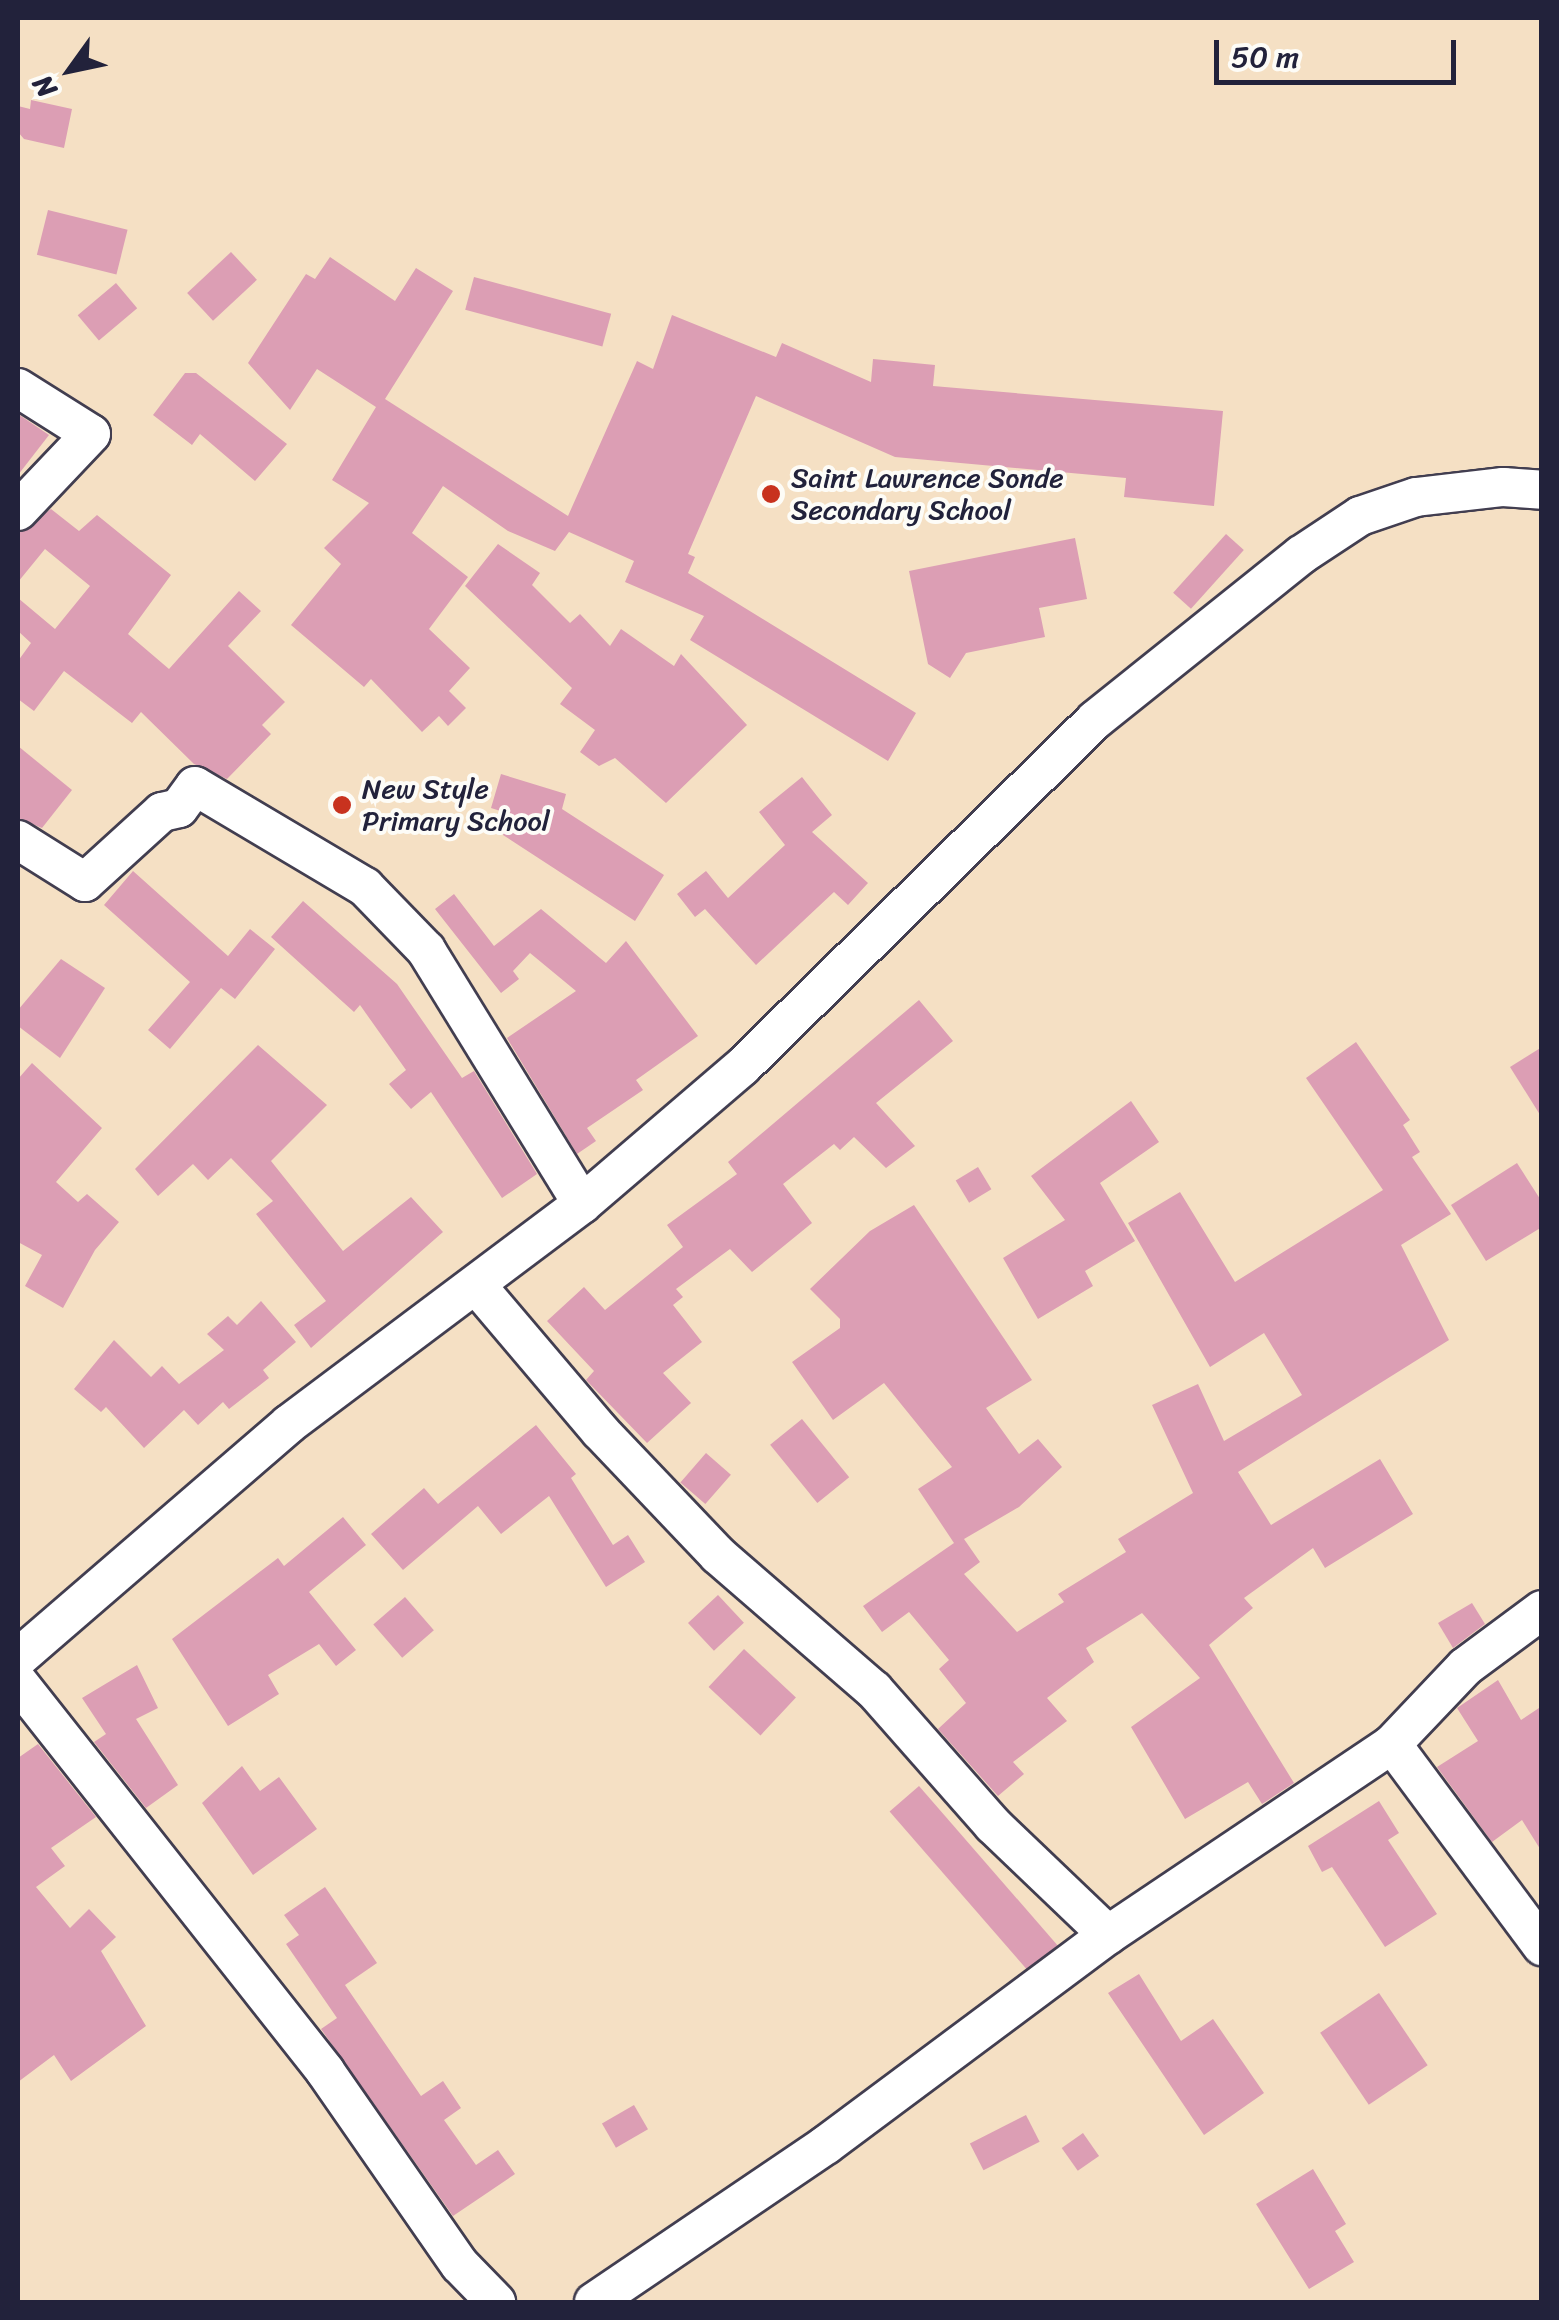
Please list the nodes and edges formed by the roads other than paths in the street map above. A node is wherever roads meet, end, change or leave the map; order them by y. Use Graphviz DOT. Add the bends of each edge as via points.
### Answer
graph roads {
  1 [pos="18,388"];
  2 [pos="1542,490"];
  3 [pos="18,511"];
  4 [pos="18,840"];
  5 [pos="582,1204"];
  6 [pos="477,1286"];
  7 [pos="1542,1610"];
  8 [pos="18,1658"];
  9 [pos="18,1682"];
  10 [pos="1392,1744"];
  11 [pos="1108,1935"];
  12 [pos="1542,1946"];
  13 [pos="496,2302"];
  14 [pos="594,2302"];
  1 -- 3 [label="street" via="91,434"];
  2 -- 5 [label="street" via="1503,486 1416,497 1360,516 1300,555 1096,720 742,1067"];
  4 -- 5 [label="street" via="85,882 162,812 179,808 195,786 364,887 426,950"];
  5 -- 6 [label="street"];
  6 -- 8 [label="street" via="289,1424"];
  6 -- 11 [label="street" via="600,1431 718,1555 874,1690 992,1825"];
  7 -- 10 [label="street" via="1464,1668"];
  9 -- 13 [label="street" via="325,2071 460,2266"];
  10 -- 11 [label="street"];
  10 -- 12 [label="street"];
  11 -- 14 [label="street" via="826,2145"];
}
